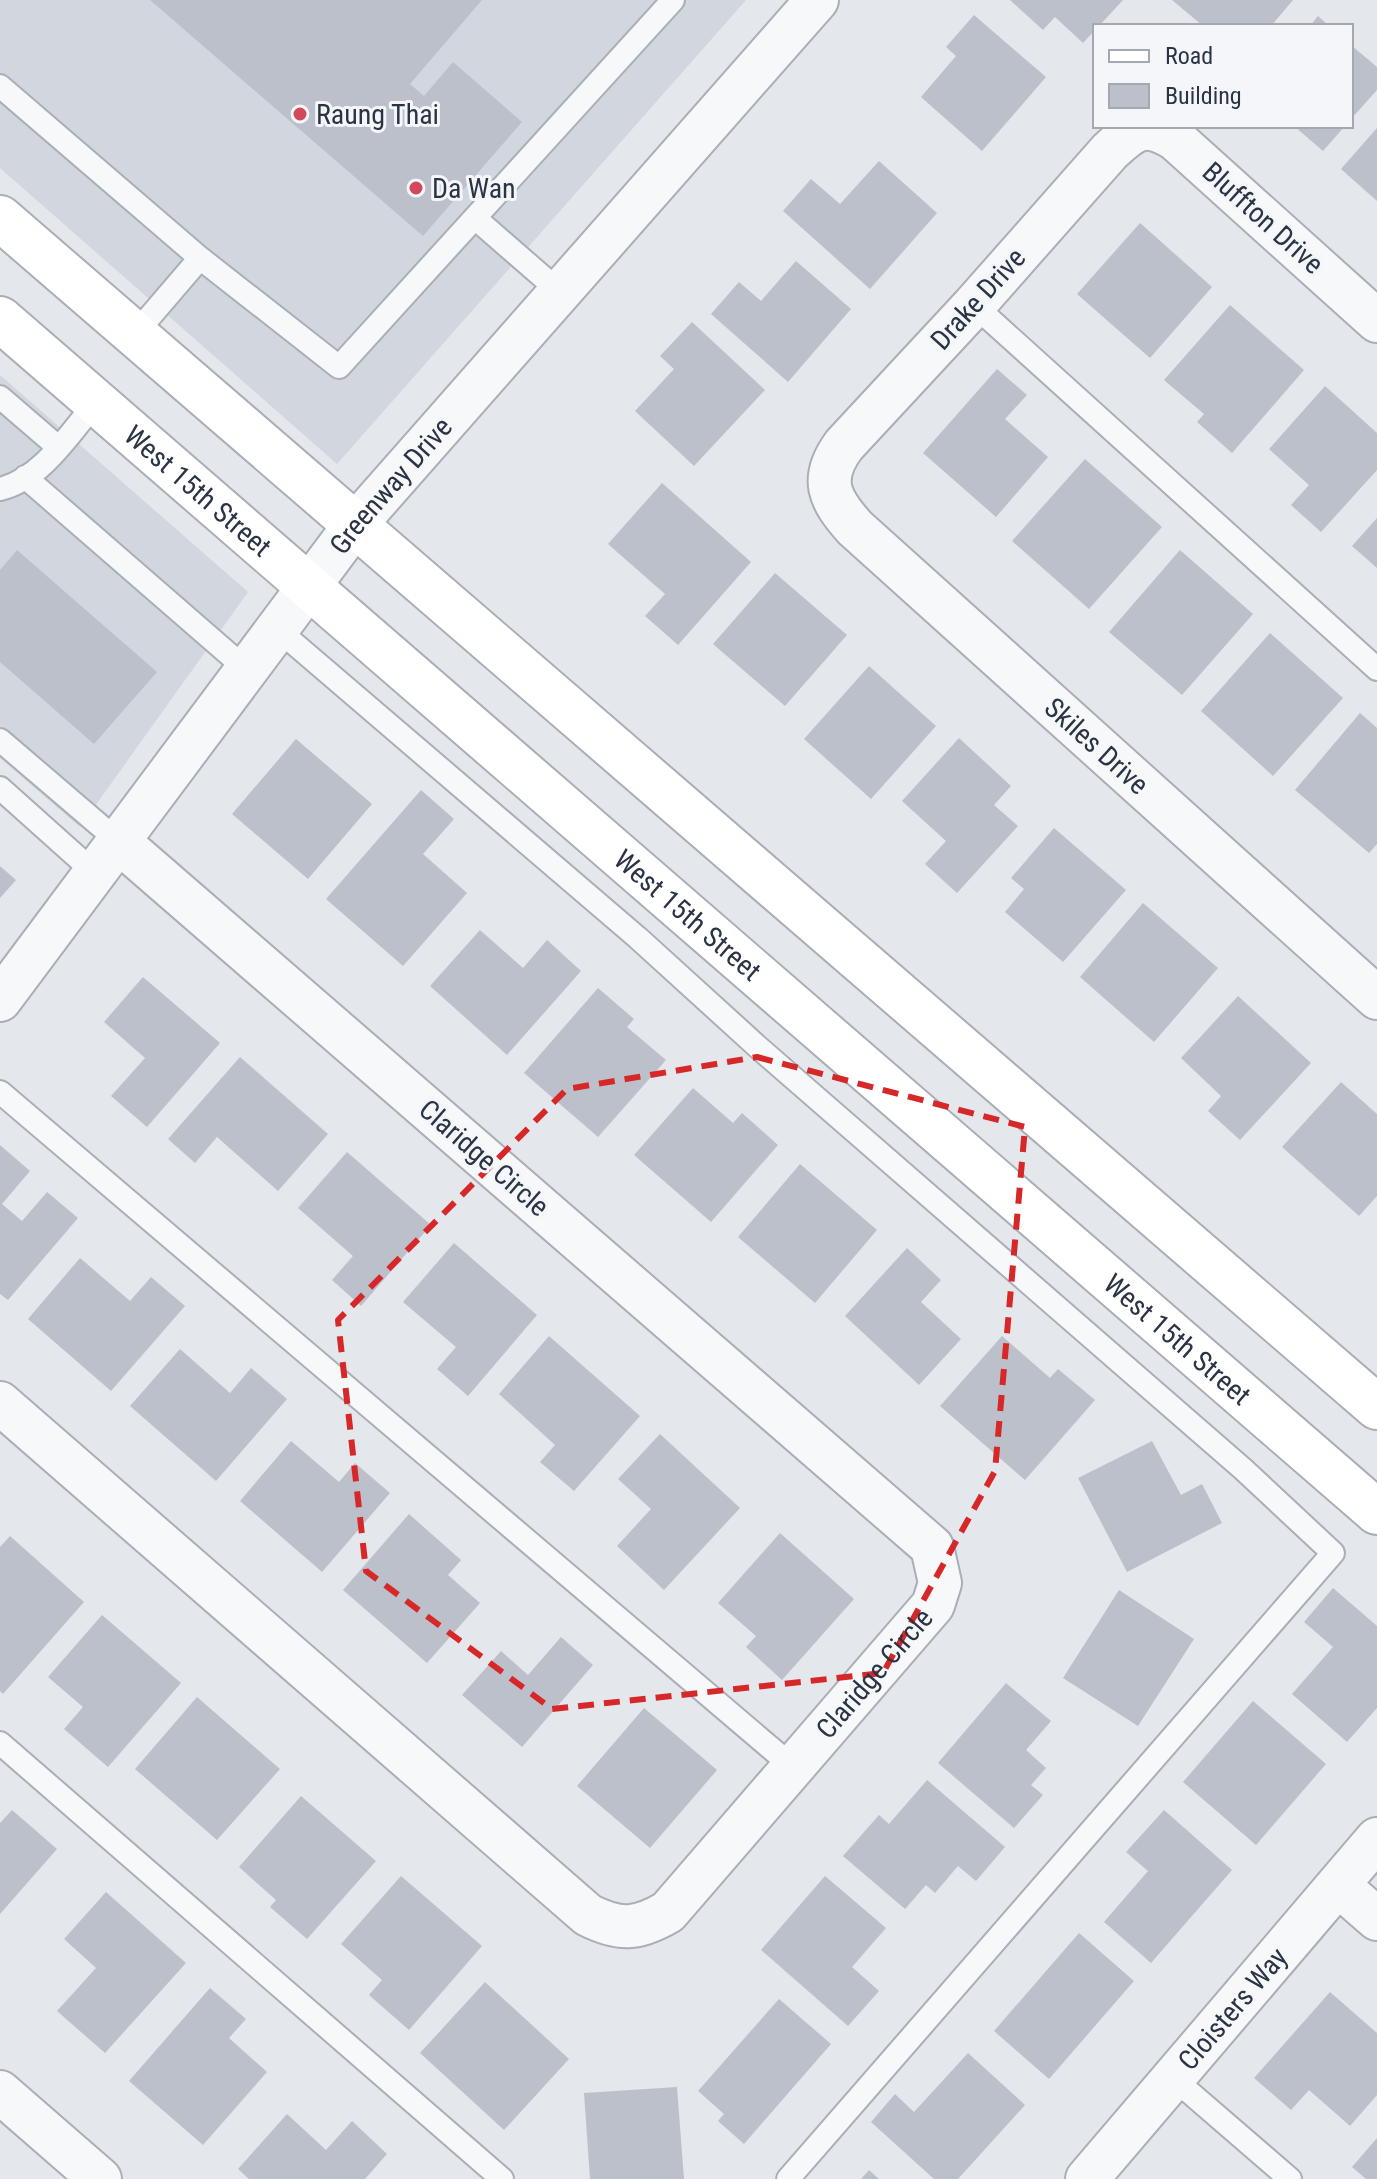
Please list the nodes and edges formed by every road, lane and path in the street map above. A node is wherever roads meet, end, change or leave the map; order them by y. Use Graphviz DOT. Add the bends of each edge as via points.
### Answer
graph roads {
  1 [pos="673,0"];
  2 [pos="817,0"];
  3 [pos="0,86"];
  4 [pos="1142,128"];
  5 [pos="1149,128"];
  6 [pos="0,218"];
  7 [pos="475,218"];
  8 [pos="200,258"];
  9 [pos="560,292"];
  10 [pos="974,305"];
  11 [pos="0,319"];
  12 [pos="1377,321"];
  13 [pos="135,334"];
  14 [pos="0,397"];
  15 [pos="97,401"];
  16 [pos="58,447"];
  17 [pos="25,477"];
  18 [pos="828,484"];
  19 [pos="0,489"];
  20 [pos="354,526"];
  21 [pos="307,586"];
  22 [pos="276,628"];
  23 [pos="246,669"];
  24 [pos="1377,669"];
  25 [pos="0,740"];
  26 [pos="0,788"];
  27 [pos="106,857"];
  28 [pos="1377,998"];
  29 [pos="0,1000"];
  30 [pos="0,1092"];
  31 [pos="0,1403"];
  32 [pos="1377,1407"];
  33 [pos="1377,1512"];
  34 [pos="0,1743"];
  35 [pos="793,1767"];
  36 [pos="1377,1839"];
  37 [pos="1338,1885"];
  38 [pos="1377,1919"];
  39 [pos="1173,2078"];
  40 [pos="0,2092"];
  41 [pos="100,2179"];
  42 [pos="502,2179"];
  43 [pos="788,2179"];
  44 [pos="1087,2179"];
  45 [pos="1290,2179"];
  1 -- 7 [label="lane"];
  2 -- 9 [label="street, Greenway Drive"];
  3 -- 8 [label="lane"];
  4 -- 10 [label="street, Drake Drive" via="1110,151"];
  5 -- 12 [label="street, Bluffton Drive" via="1175,139"];
  6 -- 13 [label="main road"];
  7 -- 8 [label="lane" via="339,367"];
  7 -- 9 [label="lane"];
  8 -- 13 [label="lane"];
  9 -- 20 [label="street, Greenway Drive"];
  10 -- 18 [label="street, Drake Drive" via="844,445 833,461"];
  10 -- 24 [label="lane"];
  11 -- 15 [label="main road, West 15th Street"];
  13 -- 20 [label="main road"];
  14 -- 16 [label="lane"];
  15 -- 16 [label="lane"];
  15 -- 21 [label="main road, West 15th Street"];
  16 -- 17 [label="lane"];
  17 -- 19 [label="lane"];
  17 -- 23 [label="lane"];
  18 -- 28 [label="street, Skiles Drive" via="838,508 855,528"];
  20 -- 21 [label="street, Greenway Drive"];
  20 -- 32 [label="main road"];
  21 -- 22 [label="street, Greenway Drive"];
  21 -- 33 [label="main road, West 15th Street"];
  22 -- 23 [label="street, Greenway Drive"];
  22 -- 43 [label="lane" via="638,938 1333,1553"];
  23 -- 27 [label="street, Greenway Drive"];
  25 -- 27 [label="lane"];
  26 -- 27 [label="lane"];
  27 -- 29 [label="street, Greenway Drive"];
  27 -- 35 [label="street, Claridge Circle" via="932,1547 940,1583 933,1605"];
  30 -- 35 [label="lane"];
  31 -- 35 [label="street, Claridge Circle" via="588,1915 607,1924 631,1927 668,1912"];
  34 -- 42 [label="lane"];
  36 -- 37 [label="street, Cloisters Way"];
  37 -- 38 [label="street"];
  37 -- 39 [label="street, Cloisters Way"];
  39 -- 44 [label="street, Cloisters Way"];
  39 -- 45 [label="lane"];
  40 -- 41 [label="street"];
}
